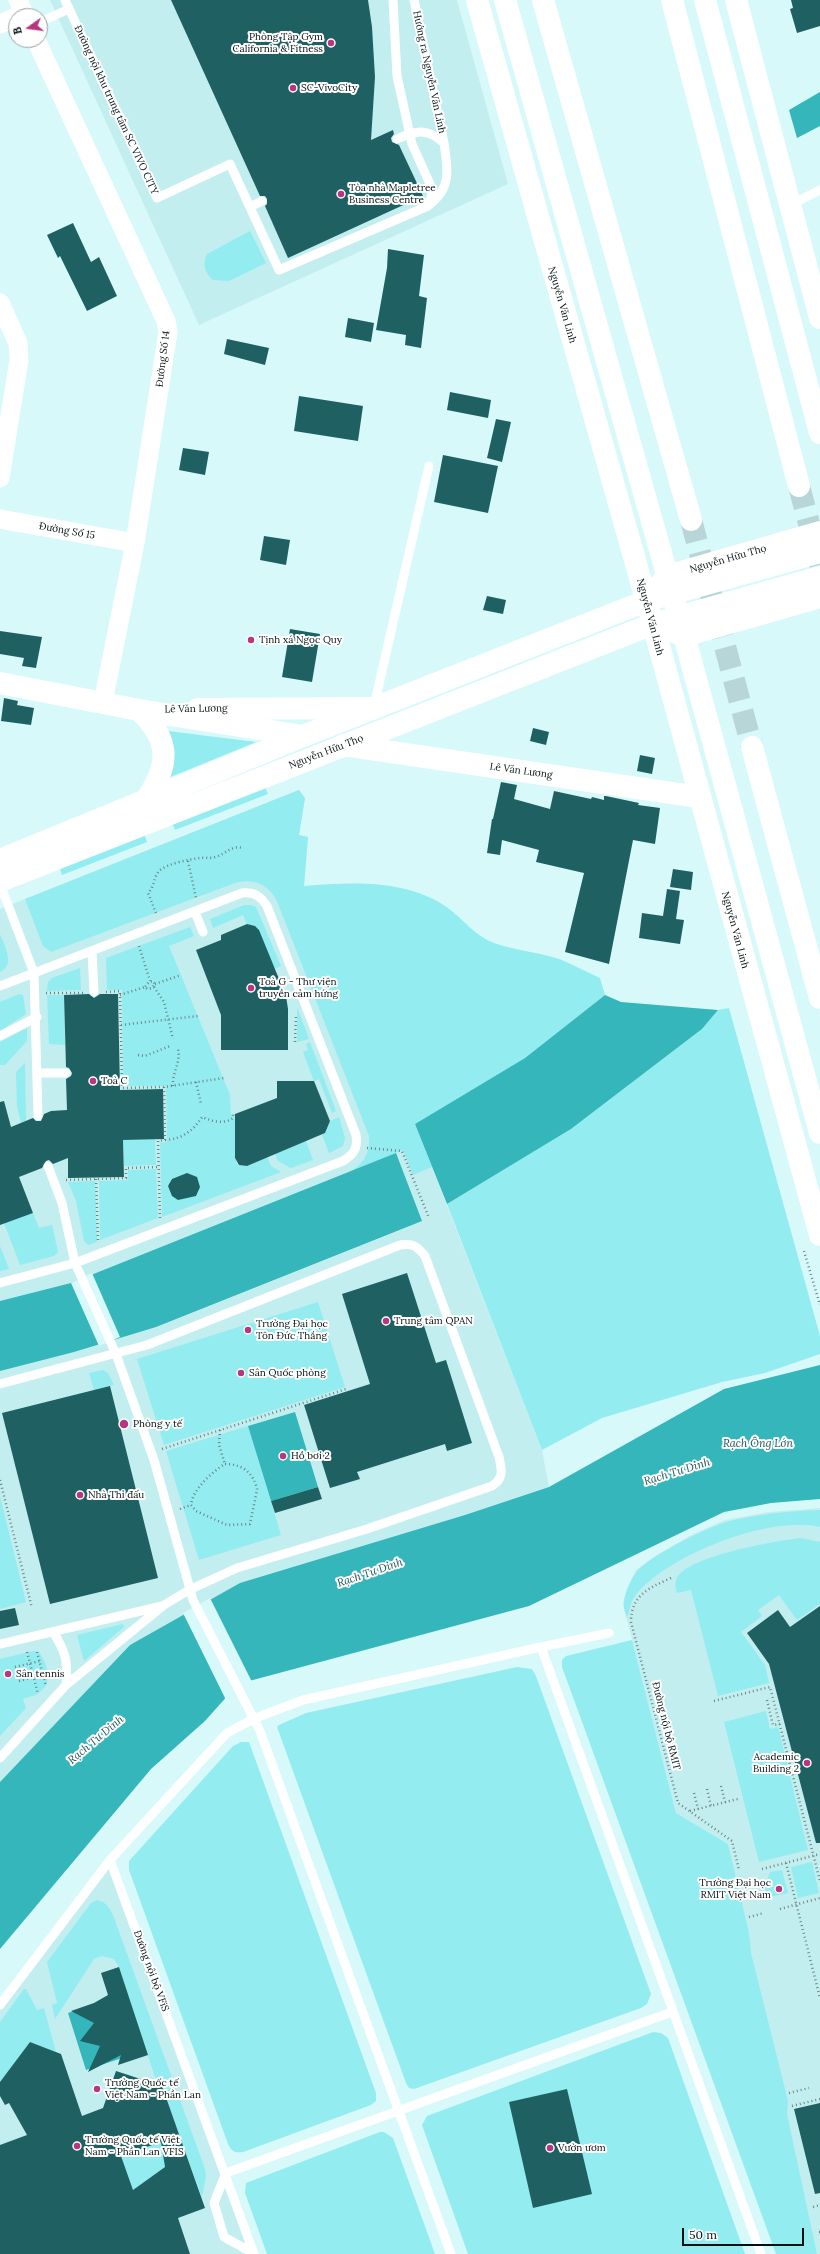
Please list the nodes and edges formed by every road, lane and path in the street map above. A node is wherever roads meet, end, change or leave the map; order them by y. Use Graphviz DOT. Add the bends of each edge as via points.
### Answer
graph roads {
  1 [pos="64,0"];
  2 [pos="393,0"];
  3 [pos="414,0"];
  4 [pos="477,0"];
  5 [pos="505,0"];
  6 [pos="543,0"];
  7 [pos="672,0"];
  8 [pos="705,0"];
  9 [pos="736,0"];
  10 [pos="69,9"];
  11 [pos="48,11"];
  12 [pos="40,48"];
  13 [pos="409,133"];
  14 [pos="397,139"];
  15 [pos="444,143"];
  16 [pos="820,190"];
  17 [pos="262,201"];
  18 [pos="428,206"];
  19 [pos="790,206"];
  20 [pos="250,207"];
  21 [pos="0,303"];
  22 [pos="820,318"];
  23 [pos="7,386"];
  24 [pos="820,433"];
  25 [pos="429,466"];
  26 [pos="0,478"];
  27 [pos="799,486"];
  28 [pos="0,519"];
  29 [pos="690,520"];
  30 [pos="820,532"];
  31 [pos="134,543"];
  32 [pos="820,552"];
  33 [pos="820,577"];
  34 [pos="670,585"];
  35 [pos="820,597"];
  36 [pos="646,601"];
  37 [pos="653,624"];
  38 [pos="681,626"];
  39 [pos="0,683"];
  40 [pos="103,702"];
  41 [pos="374,708"];
  42 [pos="139,710"];
  43 [pos="303,736"];
  44 [pos="343,745"];
  45 [pos="752,747"];
  46 [pos="699,797"];
  47 [pos="146,800"];
  48 [pos="244,848"];
  49 [pos="0,860"];
  50 [pos="188,862"];
  51 [pos="0,880"];
  52 [pos="0,884"];
  53 [pos="196,901"];
  54 [pos="195,912"];
  55 [pos="157,916"];
  56 [pos="203,932"];
  57 [pos="138,943"];
  58 [pos="92,950"];
  59 [pos="34,973"];
  60 [pos="182,975"];
  61 [pos="150,981"];
  62 [pos="155,985"];
  63 [pos="0,986"];
  64 [pos="145,987"];
  65 [pos="94,992"];
  66 [pos="45,993"];
  67 [pos="120,994"];
  68 [pos="820,998"];
  69 [pos="296,1012"];
  70 [pos="198,1016"];
  71 [pos="37,1017"];
  72 [pos="167,1020"];
  73 [pos="121,1024"];
  74 [pos="0,1036"];
  75 [pos="173,1039"];
  76 [pos="295,1042"];
  77 [pos="170,1046"];
  78 [pos="178,1049"];
  79 [pos="138,1055"];
  80 [pos="38,1073"];
  81 [pos="66,1073"];
  82 [pos="224,1078"];
  83 [pos="196,1082"];
  84 [pos="173,1086"];
  85 [pos="164,1087"];
  86 [pos="200,1104"];
  87 [pos="233,1114"];
  88 [pos="38,1116"];
  89 [pos="820,1133"];
  90 [pos="165,1140"];
  91 [pos="367,1148"];
  92 [pos="48,1166"];
  93 [pos="158,1167"];
  94 [pos="96,1179"];
  95 [pos="64,1181"];
  96 [pos="428,1218"];
  97 [pos="160,1221"];
  98 [pos="820,1236"];
  99 [pos="98,1244"];
  100 [pos="804,1251"];
  101 [pos="75,1263"];
  102 [pos="0,1283"];
  103 [pos="820,1305"];
  104 [pos="116,1354"];
  105 [pos="0,1384"];
  106 [pos="346,1389"];
  107 [pos="220,1430"];
  108 [pos="160,1450"];
  109 [pos="225,1464"];
  110 [pos="0,1480"];
  111 [pos="191,1505"];
  112 [pos="175,1511"];
  113 [pos="671,1578"];
  114 [pos="189,1590"];
  115 [pos="164,1605"];
  116 [pos="32,1608"];
  117 [pos="53,1632"];
  118 [pos="609,1633"];
  119 [pos="0,1644"];
  120 [pos="541,1647"];
  121 [pos="27,1652"];
  122 [pos="37,1652"];
  123 [pos="40,1661"];
  124 [pos="30,1664"];
  125 [pos="15,1668"];
  126 [pos="43,1675"];
  127 [pos="34,1677"];
  128 [pos="19,1681"];
  129 [pos="66,1685"];
  130 [pos="46,1686"];
  131 [pos="38,1694"];
  132 [pos="767,1700"];
  133 [pos="714,1701"];
  134 [pos="251,1716"];
  135 [pos="780,1724"];
  136 [pos="0,1758"];
  137 [pos="721,1786"];
  138 [pos="707,1789"];
  139 [pos="694,1793"];
  140 [pos="738,1799"];
  141 [pos="725,1802"];
  142 [pos="711,1806"];
  143 [pos="698,1809"];
  144 [pos="689,1811"];
  145 [pos="820,1854"];
  146 [pos="813,1856"];
  147 [pos="110,1860"];
  148 [pos="786,1863"];
  149 [pos="762,1869"];
  150 [pos="739,1870"];
  151 [pos="820,1881"];
  152 [pos="820,1898"];
  153 [pos="797,1904"];
  154 [pos="780,1909"];
  155 [pos="764,1913"];
  156 [pos="749,1917"];
  157 [pos="820,1998"];
  158 [pos="0,2005"];
  159 [pos="672,2012"];
  160 [pos="809,2088"];
  161 [pos="789,2093"];
  162 [pos="820,2099"];
  163 [pos="792,2106"];
  164 [pos="399,2111"];
  165 [pos="226,2173"];
  166 [pos="820,2205"];
  167 [pos="813,2207"];
  168 [pos="253,2254"];
  169 [pos="451,2254"];
  170 [pos="761,2254"];
  1 -- 10 [label="lane, Đường nội khu trung tâm SC VIVO CITY"];
  2 -- 13 [label="lane" via="397,76"];
  3 -- 15 [label="lane, Hướng ra Nguyễn Văn Linh"];
  4 -- 36 [label="main road, Nguyễn Văn Linh"];
  5 -- 34 [label="main road"];
  6 -- 29 [label="main road"];
  7 -- 27 [label="main road"];
  8 -- 24 [label="main road"];
  9 -- 19 [label="main road"];
  10 -- 11 [label="lane"];
  10 -- 20 [label="lane, Đường nội khu trung tâm SC VIVO CITY" via="156,198 230,164"];
  12 -- 31 [label="street, Đường Số 14" via="166,321 168,332"];
  13 -- 14 [label="lane"];
  13 -- 15 [label="lane" via="426,131"];
  13 -- 18 [label="lane" via="430,184 432,194"];
  15 -- 18 [label="lane, Đường nội khu trung tâm SC VIVO CITY" via="448,172 445,187 437,199"];
  16 -- 19 [label="lane"];
  17 -- 20 [label="lane"];
  18 -- 20 [label="lane, Đường nội khu trung tâm SC VIVO CITY" via="279,270"];
  19 -- 22 [label="main road"];
  21 -- 23 [label="street" via="18,343 19,360"];
  23 -- 26 [label="street"];
  25 -- 41 [label="lane"];
  28 -- 31 [label="street, Đường Số 15"];
  30 -- 34 [label="main road, Nguyễn Hữu Thọ"];
  31 -- 40 [label="street, Đường Số 14"];
  32 -- 34 [label="main road, Nguyễn Hữu Thọ"];
  33 -- 38 [label="main road, Nguyễn Hữu Thọ"];
  34 -- 36 [label="main road, Nguyễn Hữu Thọ"];
  34 -- 38 [label="main road"];
  35 -- 38 [label="main road, Nguyễn Hữu Thọ"];
  36 -- 37 [label="main road, Nguyễn Văn Linh"];
  36 -- 41 [label="main road, Nguyễn Hữu Thọ"];
  37 -- 38 [label="main road, Nguyễn Hữu Thọ"];
  37 -- 44 [label="main road, Nguyễn Hữu Thọ"];
  37 -- 46 [label="main road, Nguyễn Văn Linh"];
  38 -- 89 [label="main road"];
  39 -- 40 [label="main road, Lê Văn Lương"];
  40 -- 42 [label="main road, Lê Văn Lương"];
  41 -- 42 [label="main road, Lê Văn Lương" via="326,706"];
  41 -- 43 [label="main road, Nguyễn Hữu Thọ"];
  42 -- 43 [label="main road, Lê Văn Lương"];
  42 -- 47 [label="main road" via="152,722 163,751 163,767 159,781"];
  43 -- 47 [label="main road, Nguyễn Hữu Thọ"];
  44 -- 46 [label="main road, Lê Văn Lương"];
  44 -- 51 [label="main road, Nguyễn Hữu Thọ"];
  45 -- 68 [label="main road"];
  46 -- 98 [label="main road, Nguyễn Văn Linh"];
  47 -- 49 [label="main road, Nguyễn Hữu Thọ"];
  48 -- 50 [label="path" via="232,847 216,857"];
  50 -- 53 [label="path"];
  50 -- 55 [label="path" via="169,865 158,872 153,888 148,893"];
  52 -- 59 [label="lane"];
  54 -- 56 [label="lane"];
  54 -- 58 [label="lane"];
  54 -- 101 [label="lane" via="242,893 252,892 261,897 267,906 356,1135 357,1146 353,1154 343,1161"];
  57 -- 61 [label="path"];
  58 -- 59 [label="lane"];
  58 -- 65 [label="lane"];
  59 -- 63 [label="lane"];
  59 -- 71 [label="lane"];
  60 -- 62 [label="path"];
  61 -- 62 [label="path"];
  61 -- 64 [label="path" via="146,982"];
  62 -- 64 [label="path" via="147,989"];
  62 -- 72 [label="path" via="164,1002"];
  64 -- 67 [label="path"];
  65 -- 66 [label="path"];
  65 -- 67 [label="path"];
  67 -- 73 [label="path"];
  69 -- 76 [label="path"];
  70 -- 72 [label="path"];
  71 -- 74 [label="lane"];
  71 -- 80 [label="lane"];
  72 -- 73 [label="path"];
  72 -- 75 [label="path"];
  73 -- 85 [label="path" via="122,1088"];
  77 -- 79 [label="path" via="151,1054"];
  78 -- 84 [label="path" via="179,1063 174,1074"];
  80 -- 81 [label="lane"];
  80 -- 88 [label="lane"];
  82 -- 83 [label="path"];
  83 -- 84 [label="path"];
  83 -- 86 [label="path"];
  84 -- 85 [label="path"];
  85 -- 90 [label="path"];
  87 -- 90 [label="path" via="233,1118 223,1122 210,1121 202,1117 188,1133 179,1138"];
  90 -- 93 [label="path" via="158,1141"];
  91 -- 96 [label="path" via="402,1151"];
  92 -- 101 [label="lane" via="62,1203"];
  93 -- 94 [label="path" via="126,1168 126,1178"];
  93 -- 97 [label="path"];
  94 -- 95 [label="path"];
  94 -- 99 [label="path"];
  100 -- 103 [label="path"];
  101 -- 102 [label="lane"];
  101 -- 104 [label="lane"];
  104 -- 105 [label="lane"];
  104 -- 114 [label="lane" via="154,1460"];
  104 -- 114 [label="lane" via="148,1345 410,1243 418,1247 425,1256 499,1457 503,1472 499,1482 492,1486 366,1529 237,1568"];
  106 -- 107 [label="path"];
  107 -- 108 [label="path"];
  107 -- 109 [label="path" via="220,1445"];
  109 -- 111 [label="path" via="206,1480"];
  109 -- 111 [label="path" via="244,1467 257,1490 250,1524 227,1525 196,1511"];
  110 -- 116 [label="path"];
  111 -- 112 [label="path"];
  113 -- 144 [label="path, Đường nội bộ RMIT" via="652,1586 635,1601 631,1610 631,1622 678,1803"];
  114 -- 115 [label="lane"];
  114 -- 134 [label="lane"];
  115 -- 117 [label="lane"];
  115 -- 129 [label="lane"];
  117 -- 119 [label="lane"];
  117 -- 129 [label="lane" via="63,1647 68,1665"];
  118 -- 120 [label="lane"];
  120 -- 134 [label="lane" via="303,1700"];
  120 -- 159 [label="lane"];
  121 -- 124 [label="path"];
  122 -- 123 [label="path"];
  123 -- 124 [label="path"];
  123 -- 126 [label="path"];
  124 -- 125 [label="path"];
  124 -- 127 [label="path"];
  126 -- 127 [label="path"];
  126 -- 130 [label="path"];
  127 -- 128 [label="path"];
  127 -- 131 [label="path"];
  129 -- 136 [label="lane"];
  132 -- 135 [label="path" via="773,1725"];
  133 -- 135 [label="path" via="770,1687"];
  134 -- 147 [label="lane" via="227,1733"];
  134 -- 164 [label="lane" via="260,1731"];
  135 -- 146 [label="path"];
  137 -- 141 [label="path"];
  138 -- 142 [label="path"];
  139 -- 143 [label="path"];
  140 -- 141 [label="path"];
  141 -- 142 [label="path"];
  142 -- 143 [label="path"];
  143 -- 144 [label="path"];
  144 -- 150 [label="path, Đường nội bộ RMIT" via="732,1841"];
  145 -- 146 [label="path"];
  146 -- 148 [label="path"];
  146 -- 151 [label="path"];
  147 -- 158 [label="lane"];
  147 -- 165 [label="lane, Đường nội bộ VFiS"];
  148 -- 149 [label="path"];
  148 -- 153 [label="path"];
  152 -- 153 [label="path"];
  153 -- 154 [label="path"];
  153 -- 157 [label="path"];
  155 -- 156 [label="path"];
  159 -- 164 [label="lane"];
  159 -- 170 [label="lane"];
  160 -- 161 [label="path"];
  162 -- 163 [label="path"];
  164 -- 165 [label="lane"];
  164 -- 169 [label="lane"];
  165 -- 168 [label="lane, Đường nội bộ VFiS"];
  165 -- 168 [label="lane" via="214,2203 224,2237"];
  166 -- 167 [label="path"];
}
